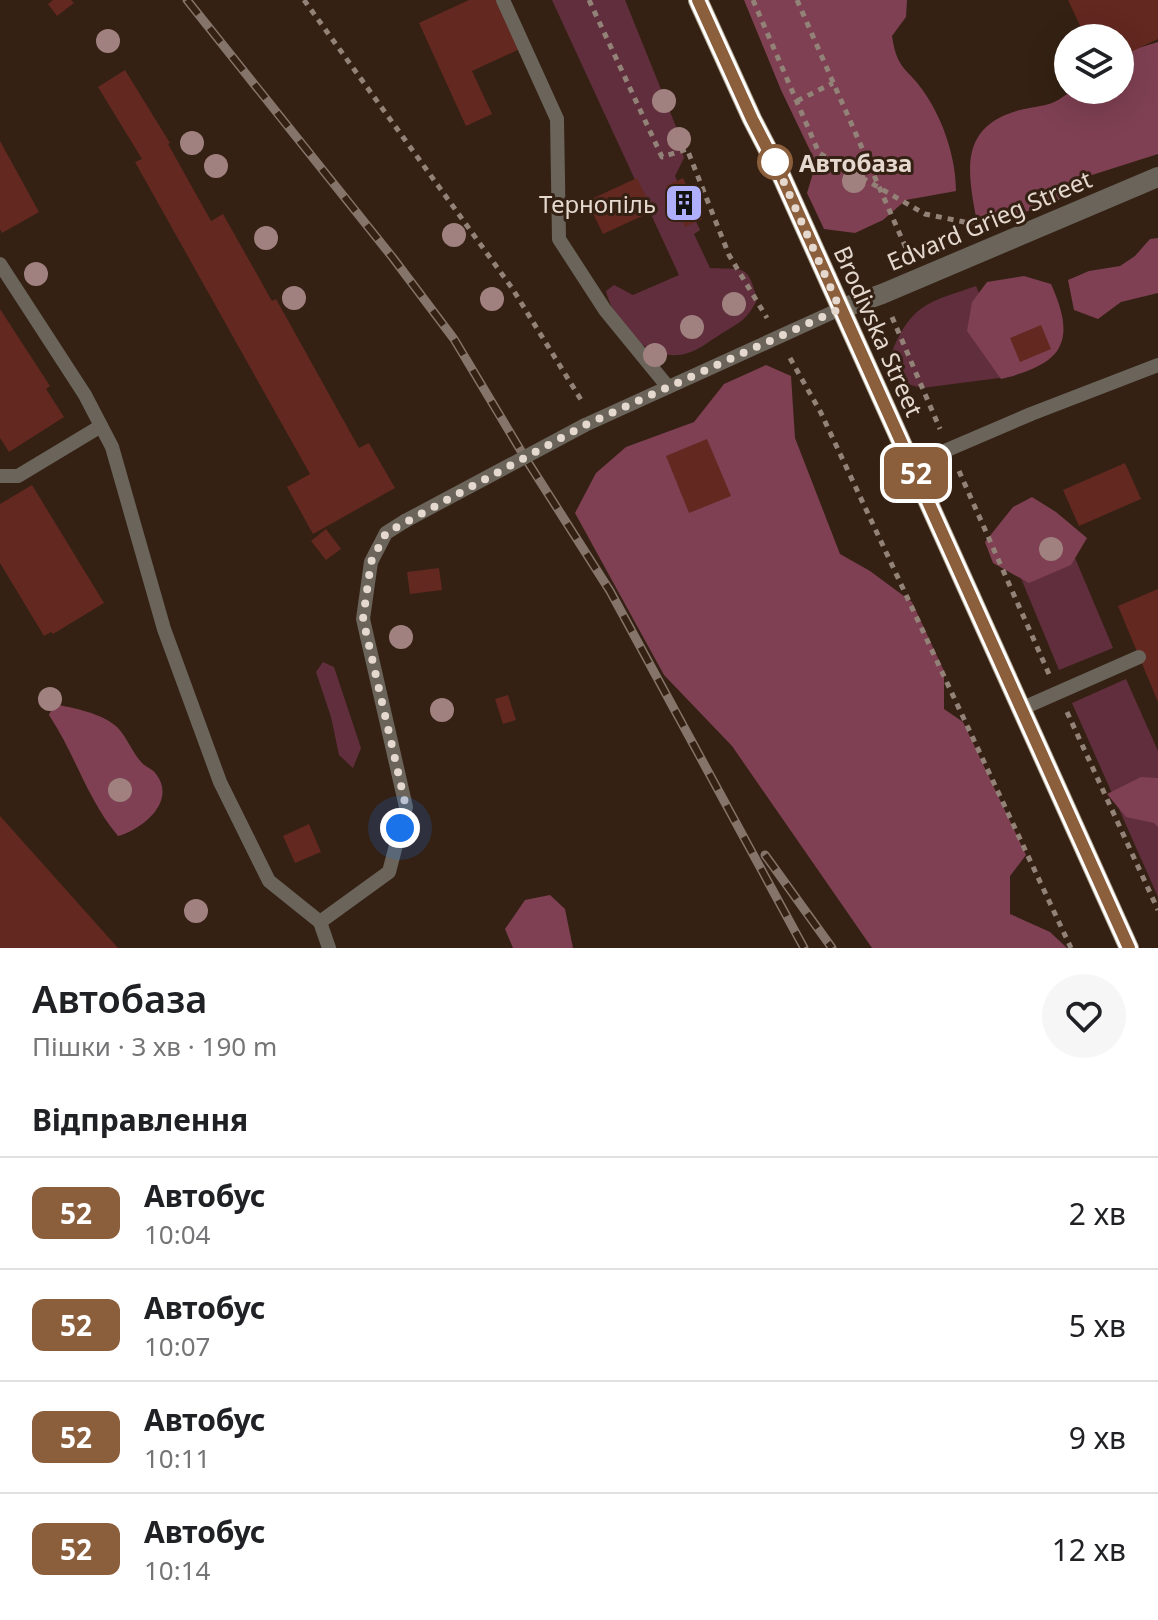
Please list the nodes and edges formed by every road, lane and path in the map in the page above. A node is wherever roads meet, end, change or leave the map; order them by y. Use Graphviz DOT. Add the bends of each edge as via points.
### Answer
graph roads {
  1 [pos="304,0"];
  2 [pos="503,0"];
  3 [pos="589,0"];
  4 [pos="698,0"];
  5 [pos="753,0"];
  6 [pos="797,0"];
  7 [pos="833,83"];
  8 [pos="797,101"];
  9 [pos="1158,177"];
  10 [pos="880,188"];
  11 [pos="980,225"];
  12 [pos="0,264"];
  13 [pos="920,278"];
  14 [pos="882,294"];
  15 [pos="840,309"];
  16 [pos="778,336"];
  17 [pos="1158,365"];
  18 [pos="668,387"];
  19 [pos="589,423"];
  20 [pos="101,426"];
  21 [pos="949,449"];
  22 [pos="912,465"];
  23 [pos="0,476"];
  24 [pos="1139,657"];
  25 [pos="1058,692"];
  26 [pos="1023,708"];
  27 [pos="1158,910"];
  28 [pos="320,922"];
  29 [pos="329,948"];
  30 [pos="1071,948"];
  31 [pos="1129,948"];
  1 -- 19 [label="path" via="512,288"];
  2 -- 18 [label="lane" via="557,119 559,239 605,310"];
  3 -- 16 [label="path" via="662,157 687,149 729,255"];
  4 -- 15 [label="main road, Brodivska Street"];
  5 -- 8 [label="path"];
  6 -- 7 [label="path"];
  7 -- 8 [label="path"];
  7 -- 10 [label="path"];
  8 -- 10 [label="path" via="819,153"];
  9 -- 13 [label="street, Edvard Grieg Street"];
  10 -- 11 [label="path" via="925,214"];
  10 -- 13 [label="path"];
  12 -- 20 [label="lane"];
  13 -- 14 [label="street, Edvard Grieg Street"];
  14 -- 15 [label="street, Edvard Grieg Street"];
  14 -- 21 [label="path"];
  15 -- 16 [label="lane"];
  15 -- 22 [label="main road, Brodivska Street"];
  16 -- 18 [label="lane"];
  16 -- 30 [label="path" via="821,413"];
  17 -- 21 [label="lane"];
  18 -- 19 [label="lane"];
  19 -- 28 [label="lane, bridge" via="386,533 371,562 363,619 406,807 389,872"];
  20 -- 23 [label="lane" via="18,476"];
  20 -- 28 [label="lane" via="112,447 164,629 220,782 269,881"];
  21 -- 22 [label="lane"];
  21 -- 25 [label="path"];
  22 -- 26 [label="main road, Brodivska Street"];
  24 -- 25 [label="lane"];
  25 -- 26 [label="lane"];
  25 -- 27 [label="path"];
  26 -- 31 [label="main road, Brodivska Street"];
  28 -- 29 [label="lane"];
}
